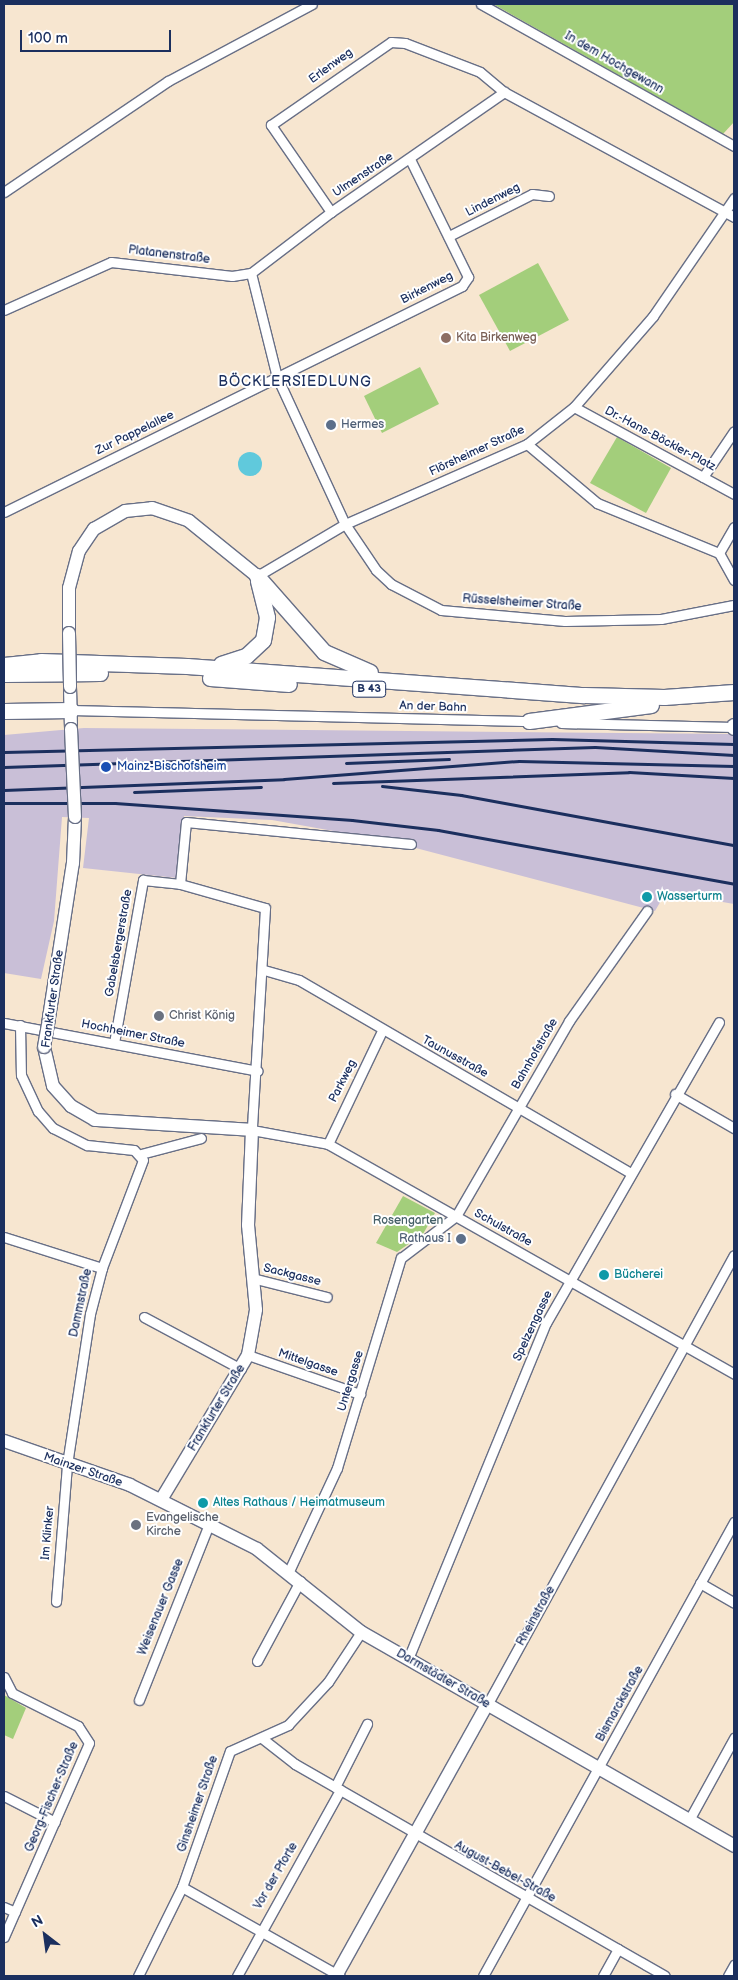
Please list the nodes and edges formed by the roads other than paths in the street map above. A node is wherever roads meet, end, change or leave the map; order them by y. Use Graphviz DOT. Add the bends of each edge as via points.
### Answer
graph roads {
  1 [pos="312,4"];
  2 [pos="480,4"];
  3 [pos="504,92"];
  4 [pos="734,146"];
  5 [pos="410,159"];
  6 [pos="4,192"];
  7 [pos="549,196"];
  8 [pos="734,198"];
  9 [pos="331,212"];
  10 [pos="730,215"];
  11 [pos="450,236"];
  12 [pos="251,273"];
  13 [pos="4,310"];
  14 [pos="277,377"];
  15 [pos="574,407"];
  16 [pos="734,431"];
  17 [pos="527,444"];
  18 [pos="703,476"];
  19 [pos="734,494"];
  20 [pos="4,512"];
  21 [pos="345,524"];
  22 [pos="734,527"];
  23 [pos="719,553"];
  24 [pos="257,576"];
  25 [pos="734,580"];
  26 [pos="734,605"];
  27 [pos="4,665"];
  28 [pos="188,666"];
  29 [pos="4,674"];
  30 [pos="402,681"];
  31 [pos="734,692"];
  32 [pos="734,701"];
  33 [pos="651,706"];
  34 [pos="71,710"];
  35 [pos="4,711"];
  36 [pos="529,721"];
  37 [pos="734,727"];
  38 [pos="411,844"];
  39 [pos="178,883"];
  40 [pos="647,911"];
  41 [pos="264,970"];
  42 [pos="719,1022"];
  43 [pos="4,1023"];
  44 [pos="20,1025"];
  45 [pos="382,1031"];
  46 [pos="114,1043"];
  47 [pos="257,1072"];
  48 [pos="676,1094"];
  49 [pos="518,1107"];
  50 [pos="734,1128"];
  51 [pos="252,1130"];
  52 [pos="201,1138"];
  53 [pos="328,1144"];
  54 [pos="141,1154"];
  55 [pos="631,1172"];
  56 [pos="456,1216"];
  57 [pos="4,1237"];
  58 [pos="734,1255"];
  59 [pos="102,1268"];
  60 [pos="252,1278"];
  61 [pos="569,1279"];
  62 [pos="327,1297"];
  63 [pos="144,1318"];
  64 [pos="685,1346"];
  65 [pos="248,1355"];
  66 [pos="241,1369"];
  67 [pos="734,1374"];
  68 [pos="360,1394"];
  69 [pos="4,1442"];
  70 [pos="67,1465"];
  71 [pos="161,1500"];
  72 [pos="734,1522"];
  73 [pos="209,1524"];
  74 [pos="290,1571"];
  75 [pos="300,1581"];
  76 [pos="700,1583"];
  77 [pos="56,1602"];
  78 [pos="734,1603"];
  79 [pos="361,1632"];
  80 [pos="408,1659"];
  81 [pos="257,1661"];
  82 [pos="4,1677"];
  83 [pos="139,1700"];
  84 [pos="487,1705"];
  85 [pos="367,1724"];
  86 [pos="264,1738"];
  87 [pos="734,1738"];
  88 [pos="599,1768"];
  89 [pos="338,1788"];
  90 [pos="4,1796"];
  91 [pos="689,1820"];
  92 [pos="56,1822"];
  93 [pos="416,1835"];
  94 [pos="734,1846"];
  95 [pos="182,1887"];
  96 [pos="528,1899"];
  97 [pos="4,1907"];
  98 [pos="15,1912"];
  99 [pos="260,1930"];
  100 [pos="4,1937"];
  101 [pos="618,1949"];
  102 [pos="734,1965"];
  103 [pos="138,1976"];
  104 [pos="236,1976"];
  105 [pos="338,1976"];
  106 [pos="483,1976"];
  107 [pos="603,1976"];
  108 [pos="665,1976"];
  109 [pos="728,1976"];
  1 -- 6 [label="street" via="168,81"];
  2 -- 4 [label="street, In dem Hochgewann"];
  3 -- 5 [label="street, Ulmenstraße"];
  3 -- 9 [label="street, Erlenweg" via="480,72 406,43 391,42 375,50 270,125"];
  3 -- 10 [label="street"];
  5 -- 9 [label="street, Ulmenstraße"];
  5 -- 11 [label="street, Birkenweg"];
  7 -- 11 [label="street, Lindenweg" via="532,194"];
  8 -- 10 [label="street, Flörsheimer Straße"];
  9 -- 12 [label="street, Ulmenstraße"];
  10 -- 15 [label="street, Flörsheimer Straße" via="653,316"];
  11 -- 14 [label="street, Birkenweg" via="468,277 462,286"];
  12 -- 13 [label="street, Platanenstraße" via="232,276 111,262"];
  12 -- 14 [label="street"];
  14 -- 20 [label="street, Zur Pappelallee"];
  14 -- 21 [label="street"];
  15 -- 17 [label="street, Flörsheimer Straße"];
  15 -- 18 [label="street, Dr.-Hans-Böckler-Platz"];
  16 -- 18 [label="street"];
  17 -- 21 [label="street, Flörsheimer Straße"];
  17 -- 23 [label="street" via="597,503"];
  18 -- 19 [label="street, Dr.-Hans-Böckler-Platz"];
  21 -- 24 [label="street, Flörsheimer Straße"];
  21 -- 26 [label="street, Rüsselsheimer Straße" via="376,570 391,584 441,610 574,620 661,619"];
  22 -- 23 [label="street"];
  23 -- 25 [label="street"];
  24 -- 28 [label="highway" via="267,625 258,647 236,660"];
  24 -- 30 [label="highway" via="324,652 354,668"];
  24 -- 34 [label="street, bridge" via="216,540 174,514 134,509 94,529 72,572 69,634"];
  27 -- 28 [label="highway, B 43" via="41,661"];
  28 -- 30 [label="highway, B 43"];
  29 -- 33 [label="highway, B 43" via="170,675"];
  30 -- 31 [label="highway, B 43" via="594,695"];
  32 -- 33 [label="highway, B 43"];
  33 -- 36 [label="highway"];
  34 -- 35 [label="highway"];
  34 -- 36 [label="street, An der Bahn"];
  34 -- 51 [label="street, Frankfurter Straße, bridge" via="75,817 73,863 44,1047 53,1086 71,1106 95,1120"];
  36 -- 37 [label="street, An der Bahn"];
  38 -- 39 [label="street" via="186,822"];
  39 -- 41 [label="street, Frankfurter Straße" via="265,908"];
  39 -- 46 [label="street, Gabelsbergerstraße" via="143,880"];
  40 -- 49 [label="street, Bahnhofstraße" via="569,1021"];
  41 -- 45 [label="street, Taunusstraße" via="299,980"];
  41 -- 47 [label="street, Frankfurter Straße"];
  42 -- 48 [label="street, Spelzengasse"];
  43 -- 44 [label="street, Hochheimer Straße"];
  44 -- 46 [label="street, Hochheimer Straße"];
  44 -- 54 [label="street" via="21,1075 38,1110 53,1128 87,1145"];
  45 -- 49 [label="street, Taunusstraße"];
  45 -- 53 [label="street, Parkweg"];
  46 -- 47 [label="street, Hochheimer Straße"];
  47 -- 51 [label="street, Frankfurter Straße"];
  48 -- 50 [label="street"];
  48 -- 55 [label="street, Spelzengasse"];
  49 -- 55 [label="street, Taunusstraße"];
  49 -- 56 [label="street, Bahnhofstraße"];
  51 -- 53 [label="street, Schulstraße"];
  51 -- 60 [label="street, Frankfurter Straße"];
  52 -- 54 [label="street"];
  53 -- 56 [label="street, Schulstraße"];
  54 -- 59 [label="street, Dammstraße" via="140,1172"];
  55 -- 61 [label="street, Spelzengasse"];
  56 -- 61 [label="street, Schulstraße"];
  56 -- 68 [label="street, Untergasse" via="401,1258"];
  57 -- 59 [label="street"];
  58 -- 64 [label="street, Rheinstraße"];
  59 -- 70 [label="street, Dammstraße" via="90,1314"];
  60 -- 62 [label="street, Sackgasse"];
  60 -- 65 [label="street, Frankfurter Straße" via="255,1318"];
  61 -- 64 [label="street, Schulstraße"];
  61 -- 80 [label="street, Spelzengasse"];
  63 -- 66 [label="street"];
  64 -- 67 [label="street, Schulstraße"];
  64 -- 84 [label="street, Rheinstraße"];
  65 -- 66 [label="street, Frankfurter Straße"];
  65 -- 68 [label="street, Mittelgasse"];
  66 -- 71 [label="street, Frankfurter Straße"];
  68 -- 74 [label="street, Untergasse" via="337,1468"];
  69 -- 70 [label="street, Mainzer Straße"];
  70 -- 71 [label="street, Mainzer Straße"];
  70 -- 77 [label="street, Im Klinker"];
  71 -- 73 [label="street, Darmstädter Straße"];
  72 -- 76 [label="street, Bismarckstraße"];
  73 -- 74 [label="street, Darmstädter Straße"];
  73 -- 83 [label="street, Weisenauer Gasse"];
  74 -- 75 [label="street, Darmstädter Straße"];
  75 -- 79 [label="street, Darmstädter Straße"];
  75 -- 81 [label="street"];
  76 -- 78 [label="street"];
  76 -- 88 [label="street, Bismarckstraße"];
  79 -- 80 [label="street, Darmstädter Straße"];
  79 -- 86 [label="street, Ginsheimer Straße" via="328,1682 288,1725"];
  80 -- 84 [label="street, Darmstädter Straße"];
  82 -- 92 [label="street, Georg-Fischer-Straße" via="12,1693 78,1726 87,1735 86,1754"];
  84 -- 88 [label="street, Darmstädter Straße"];
  84 -- 93 [label="street, Rheinstraße"];
  85 -- 89 [label="street"];
  86 -- 89 [label="street, August-Bebel-Straße" via="278,1754"];
  86 -- 95 [label="street, Ginsheimer Straße" via="230,1750"];
  87 -- 91 [label="street"];
  88 -- 91 [label="street, Darmstädter Straße"];
  88 -- 96 [label="street, Bismarckstraße"];
  89 -- 93 [label="street, August-Bebel-Straße"];
  89 -- 99 [label="street, Vor der Pforte"];
  90 -- 92 [label="street"];
  91 -- 94 [label="street, Darmstädter Straße"];
  92 -- 98 [label="street, Georg-Fischer-Straße"];
  93 -- 96 [label="street, August-Bebel-Straße"];
  93 -- 105 [label="street, Rheinstraße"];
  95 -- 99 [label="street"];
  95 -- 103 [label="street, Ginsheimer Straße"];
  96 -- 101 [label="street, August-Bebel-Straße"];
  96 -- 106 [label="street, Bismarckstraße"];
  97 -- 98 [label="street"];
  98 -- 100 [label="street, Georg-Fischer-Straße"];
  99 -- 104 [label="street, Vor der Pforte"];
  99 -- 105 [label="street"];
  101 -- 107 [label="street"];
  101 -- 108 [label="street, August-Bebel-Straße"];
  102 -- 109 [label="street"];
}
